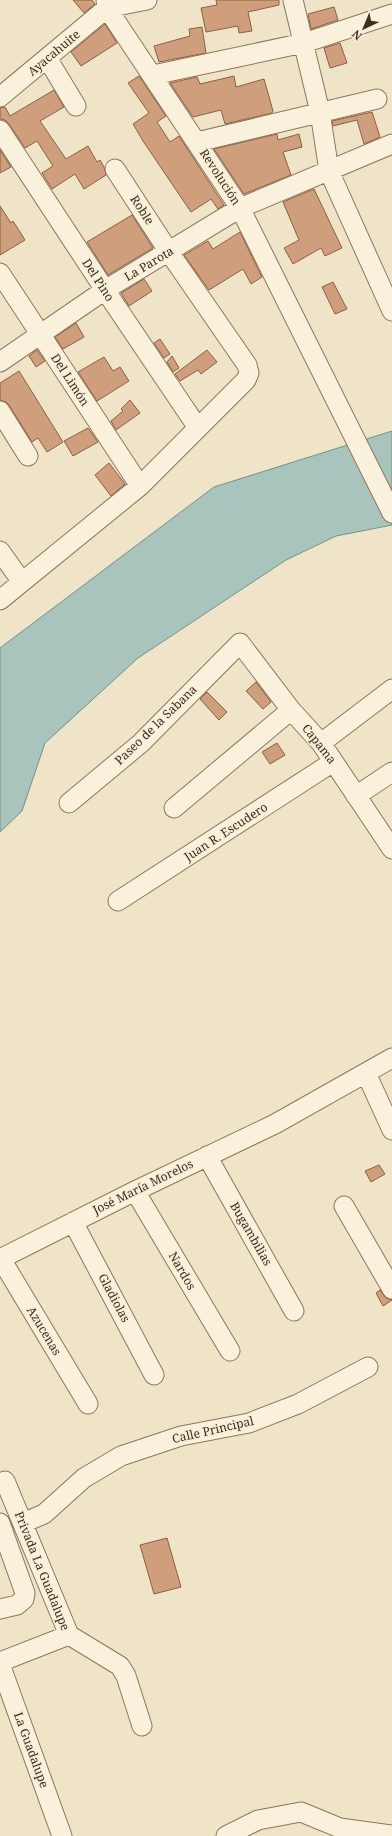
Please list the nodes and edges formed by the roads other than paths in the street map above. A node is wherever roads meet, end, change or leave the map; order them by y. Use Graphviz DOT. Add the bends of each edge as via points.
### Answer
graph roads {
  1 [pos="147,0"];
  2 [pos="294,0"];
  3 [pos="107,4"];
  4 [pos="392,14"];
  5 [pos="304,43"];
  6 [pos="47,58"];
  7 [pos="153,75"];
  8 [pos="0,97"];
  9 [pos="377,99"];
  10 [pos="76,106"];
  11 [pos="320,112"];
  12 [pos="0,130"];
  13 [pos="197,142"];
  14 [pos="392,144"];
  15 [pos="115,169"];
  16 [pos="329,171"];
  17 [pos="240,208"];
  18 [pos="169,252"];
  19 [pos="0,273"];
  20 [pos="105,290"];
  21 [pos="392,311"];
  22 [pos="40,334"];
  23 [pos="0,362"];
  24 [pos="0,411"];
  25 [pos="198,428"];
  26 [pos="28,456"];
  27 [pos="140,486"];
  28 [pos="392,513"];
  29 [pos="0,551"];
  30 [pos="22,582"];
  31 [pos="0,600"];
  32 [pos="240,642"];
  33 [pos="392,689"];
  34 [pos="291,710"];
  35 [pos="321,743"];
  36 [pos="333,762"];
  37 [pos="392,772"];
  38 [pos="356,796"];
  39 [pos="69,803"];
  40 [pos="174,808"];
  41 [pos="392,849"];
  42 [pos="118,901"];
  43 [pos="392,1058"];
  44 [pos="366,1073"];
  45 [pos="392,1130"];
  46 [pos="207,1156"];
  47 [pos="135,1191"];
  48 [pos="344,1206"];
  49 [pos="73,1222"];
  50 [pos="1,1259"];
  51 [pos="392,1289"];
  52 [pos="294,1311"];
  53 [pos="230,1351"];
  54 [pos="368,1367"];
  55 [pos="154,1375"];
  56 [pos="88,1404"];
  57 [pos="5,1481"];
  58 [pos="0,1522"];
  59 [pos="23,1523"];
  60 [pos="0,1609"];
  61 [pos="69,1635"];
  62 [pos="0,1663"];
  63 [pos="142,1726"];
  64 [pos="392,1835"];
  65 [pos="62,1836"];
  66 [pos="226,1836"];
  1 -- 3 [label="street"];
  2 -- 5 [label="street"];
  3 -- 6 [label="street, Ayacahuite"];
  3 -- 7 [label="street, Revolución"];
  4 -- 5 [label="street"];
  5 -- 7 [label="street"];
  5 -- 11 [label="street"];
  6 -- 8 [label="street, Ayacahuite"];
  6 -- 10 [label="street"];
  7 -- 13 [label="street, Revolución"];
  9 -- 11 [label="street"];
  11 -- 13 [label="street"];
  11 -- 16 [label="street"];
  12 -- 20 [label="street, Del Pino"];
  13 -- 17 [label="street, Revolución"];
  14 -- 16 [label="street, La Parota"];
  15 -- 18 [label="street, Roble"];
  16 -- 17 [label="street, La Parota"];
  16 -- 21 [label="street"];
  17 -- 18 [label="street, La Parota"];
  17 -- 28 [label="street, Revolución"];
  18 -- 20 [label="street, La Parota"];
  18 -- 25 [label="street, Roble" via="247,365 249,373 246,380"];
  19 -- 22 [label="street, Del Limón"];
  20 -- 22 [label="street, La Parota"];
  20 -- 25 [label="street, Del Pino"];
  22 -- 23 [label="street, La Parota"];
  22 -- 27 [label="street, Del Limón"];
  24 -- 26 [label="street"];
  25 -- 27 [label="street"];
  27 -- 30 [label="street"];
  29 -- 30 [label="street"];
  30 -- 31 [label="street"];
  32 -- 34 [label="street, Capama"];
  32 -- 39 [label="street, Paseo de la Sabana" via="141,743"];
  33 -- 35 [label="street"];
  34 -- 35 [label="street, Capama"];
  34 -- 40 [label="street"];
  35 -- 36 [label="street, Capama"];
  36 -- 38 [label="street, Capama"];
  36 -- 42 [label="street, Juan R. Escudero"];
  37 -- 38 [label="street"];
  38 -- 41 [label="street, Capama"];
  43 -- 44 [label="street, José María Morelos"];
  44 -- 45 [label="street"];
  44 -- 46 [label="street, José María Morelos" via="288,1118"];
  46 -- 47 [label="street, José María Morelos"];
  46 -- 52 [label="street, Bugambilias"];
  47 -- 49 [label="street, José María Morelos"];
  47 -- 53 [label="street, Nardos"];
  48 -- 51 [label="street"];
  49 -- 50 [label="street, José María Morelos"];
  49 -- 55 [label="street, Gladiolas"];
  50 -- 56 [label="street, Azucenas"];
  54 -- 59 [label="street, Calle Principal" via="298,1404 249,1423 181,1436 121,1456 84,1478 44,1514"];
  57 -- 59 [label="street, Privada La Guadalupe"];
  58 -- 60 [label="street" via="25,1593 24,1599 17,1605"];
  59 -- 61 [label="street, Privada La Guadalupe"];
  61 -- 62 [label="street"];
  61 -- 63 [label="street, Privada La Guadalupe" via="120,1666 126,1676"];
  62 -- 65 [label="street, La Guadalupe"];
  64 -- 66 [label="street" via="340,1828 301,1812 258,1820"];
}
